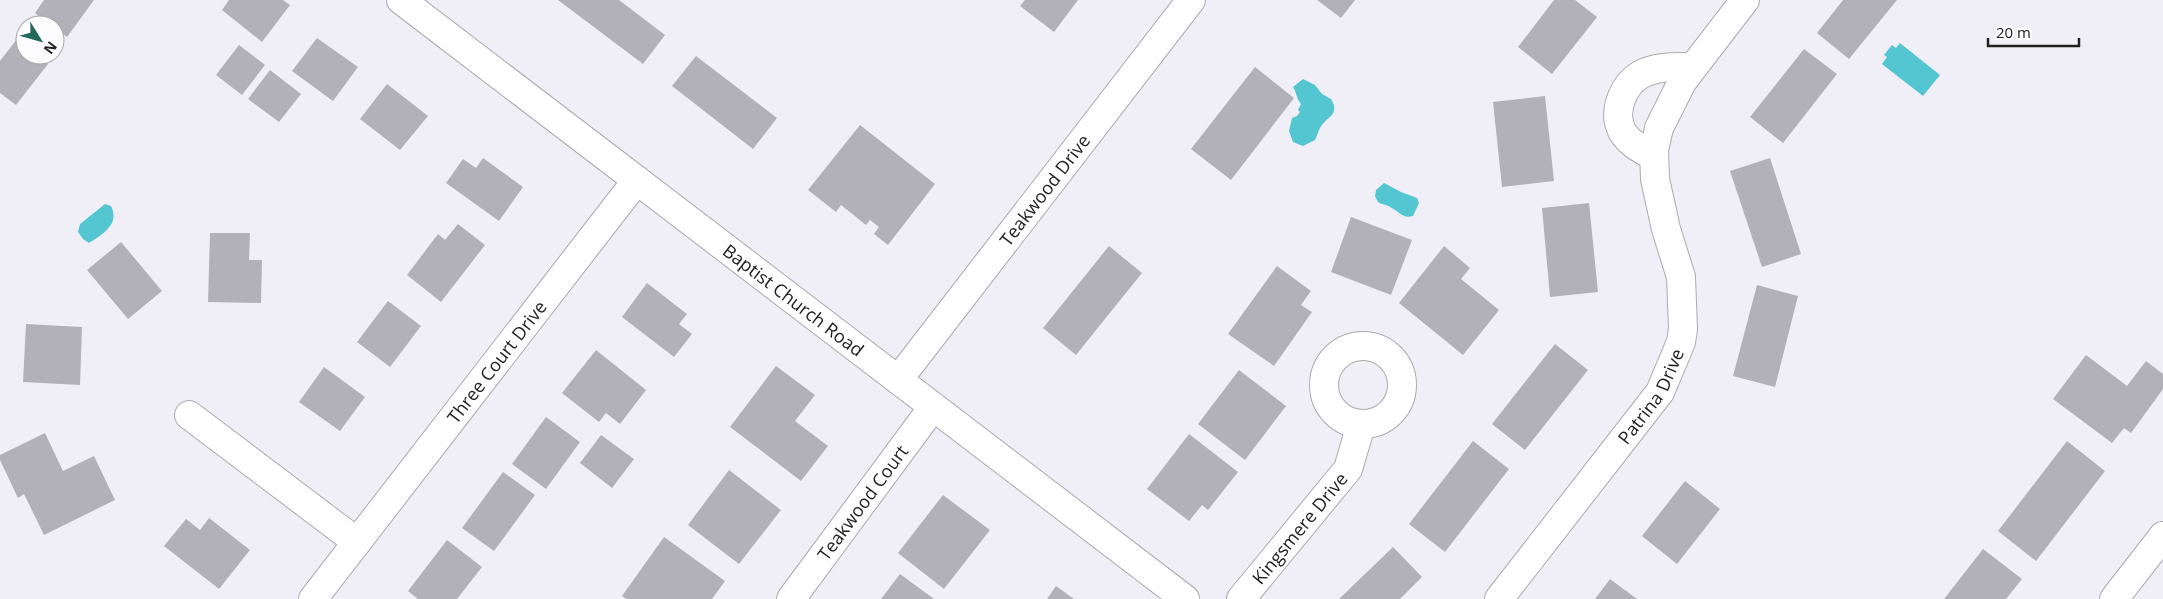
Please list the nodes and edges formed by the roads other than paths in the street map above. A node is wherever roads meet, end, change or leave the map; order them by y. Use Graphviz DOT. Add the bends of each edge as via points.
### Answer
graph roads {
  1 [pos="402,0"];
  2 [pos="1191,0"];
  3 [pos="1745,0"];
  4 [pos="1693,67"];
  5 [pos="1654,156"];
  6 [pos="637,180"];
  7 [pos="898,380"];
  8 [pos="933,406"];
  9 [pos="189,416"];
  10 [pos="1361,425"];
  11 [pos="2163,536"];
  12 [pos="356,542"];
  13 [pos="2117,598"];
  14 [pos="313,599"];
  15 [pos="792,599"];
  16 [pos="1185,599"];
  17 [pos="1241,599"];
  18 [pos="1499,599"];
  1 -- 6 [label="street, Baptist Church Road"];
  2 -- 7 [label="street, Teakwood Drive"];
  3 -- 4 [label="street, Patrina Drive"];
  4 -- 5 [label="street, Patrina Drive" via="1659,128"];
  4 -- 5 [label="street" via="1665,67 1639,76 1623,92 1620,127 1638,148"];
  5 -- 18 [label="street, Patrina Drive" via="1655,179 1664,221 1681,276 1681,342 1660,392"];
  6 -- 7 [label="street, Baptist Church Road"];
  6 -- 12 [label="street, Three Court Drive"];
  7 -- 8 [label="street, Baptist Church Road"];
  8 -- 15 [label="street, Teakwood Court"];
  8 -- 16 [label="street, Baptist Church Road"];
  9 -- 12 [label="street"];
  10 -- 17 [label="street, Kingsmere Drive" via="1348,469"];
  11 -- 13 [label="street"];
  12 -- 14 [label="street, Three Court Drive"];
}
